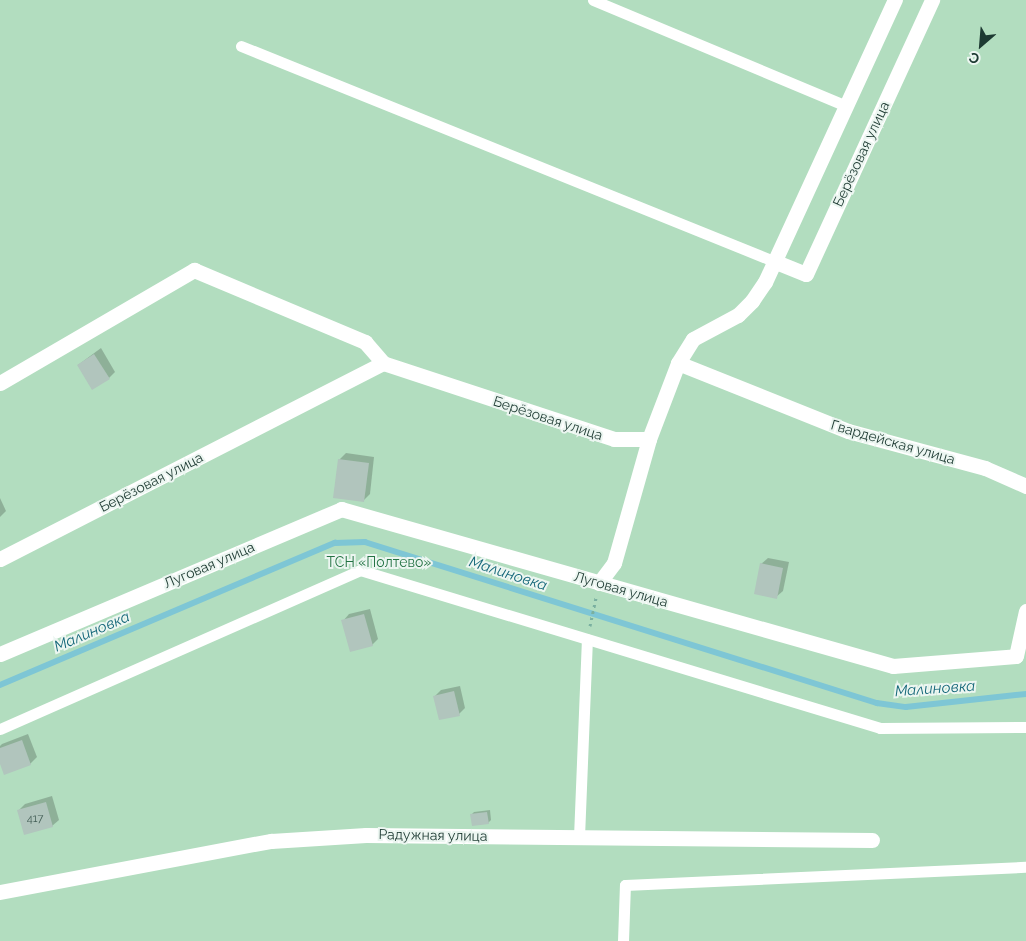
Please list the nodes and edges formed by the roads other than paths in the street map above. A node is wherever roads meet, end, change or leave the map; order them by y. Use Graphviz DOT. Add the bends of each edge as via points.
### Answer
graph roads {
  1 [pos="594,0"];
  2 [pos="895,0"];
  3 [pos="932,0"];
  4 [pos="241,46"];
  5 [pos="847,106"];
  6 [pos="776,262"];
  7 [pos="383,363"];
  8 [pos="678,363"];
  9 [pos="0,383"];
  10 [pos="649,439"];
  11 [pos="1026,486"];
  12 [pos="0,559"];
  13 [pos="600,583"];
  14 [pos="1026,612"];
  15 [pos="587,639"];
  16 [pos="0,654"];
  17 [pos="1026,727"];
  18 [pos="0,729"];
  19 [pos="579,837"];
  20 [pos="872,840"];
  21 [pos="1026,867"];
  22 [pos="0,892"];
  23 [pos="623,941"];
  1 -- 5 [label="lane"];
  2 -- 5 [label="street"];
  3 -- 6 [label="street, Берёзовая улица" via="806,274"];
  4 -- 6 [label="lane"];
  5 -- 6 [label="street"];
  6 -- 8 [label="street" via="752,300 738,315 693,339"];
  7 -- 9 [label="street" via="365,342 194,270"];
  7 -- 10 [label="street, Берёзовая улица" via="614,439"];
  7 -- 12 [label="street, Берёзовая улица"];
  8 -- 10 [label="street"];
  8 -- 11 [label="street, Гвардейская улица" via="848,431 985,468"];
  10 -- 13 [label="street" via="614,562"];
  13 -- 14 [label="street, Луговая улица" via="892,666 1016,656"];
  13 -- 16 [label="street, Луговая улица" via="341,508"];
  15 -- 17 [label="lane" via="880,728"];
  15 -- 18 [label="lane" via="360,570"];
  15 -- 19 [label="lane"];
  19 -- 20 [label="street, Радужная улица"];
  19 -- 22 [label="street, Радужная улица" via="366,835 271,841"];
  21 -- 23 [label="lane" via="625,885"];
}
